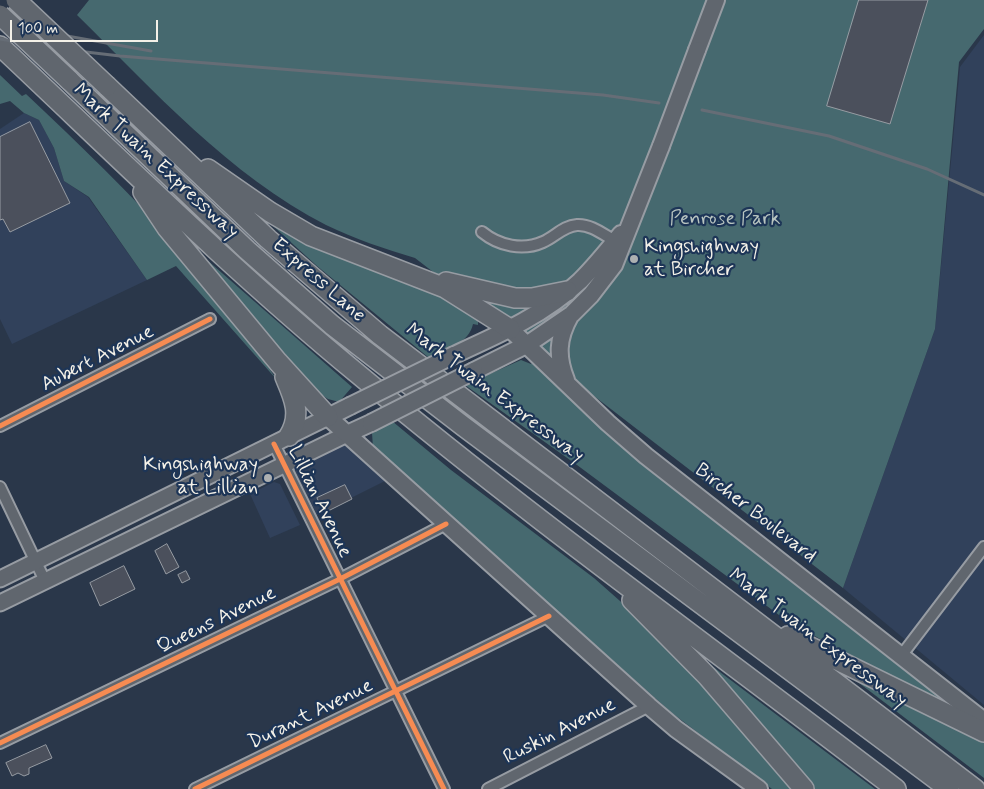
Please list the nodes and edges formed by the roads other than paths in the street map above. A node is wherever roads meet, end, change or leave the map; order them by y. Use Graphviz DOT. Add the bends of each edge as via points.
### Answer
graph roads {
  1 [pos="16,0"];
  2 [pos="716,0"];
  3 [pos="0,15"];
  4 [pos="0,46"];
  5 [pos="161,136"];
  6 [pos="121,160"];
  7 [pos="633,218"];
  8 [pos="482,232"];
  9 [pos="616,241"];
  10 [pos="417,276"];
  11 [pos="567,291"];
  12 [pos="572,314"];
  13 [pos="210,319"];
  14 [pos="510,329"];
  15 [pos="528,344"];
  16 [pos="278,362"];
  17 [pos="567,382"];
  18 [pos="328,417"];
  19 [pos="0,426"];
  20 [pos="347,434"];
  21 [pos="281,440"];
  22 [pos="284,464"];
  23 [pos="0,487"];
  24 [pos="446,524"];
  25 [pos="984,547"];
  26 [pos="35,562"];
  27 [pos="597,562"];
  28 [pos="340,578"];
  29 [pos="0,579"];
  30 [pos="45,581"];
  31 [pos="0,603"];
  32 [pos="549,616"];
  33 [pos="754,620"];
  34 [pos="901,656"];
  35 [pos="396,691"];
  36 [pos="649,706"];
  37 [pos="984,721"];
  38 [pos="984,732"];
  39 [pos="0,743"];
  40 [pos="195,789"];
  41 [pos="444,789"];
  42 [pos="488,789"];
  43 [pos="759,789"];
  44 [pos="804,789"];
  45 [pos="896,789"];
  46 [pos="949,789"];
  47 [pos="976,789"];
  1 -- 5 [label="highway, Mark Twain Expressway, bridge"];
  2 -- 7 [label="main road, bridge"];
  3 -- 46 [label="highway, Express Lane, bridge" via="289,288 339,331"];
  4 -- 6 [label="highway, Mark Twain Expressway"];
  5 -- 10 [label="highway" via="270,212 311,236"];
  5 -- 33 [label="highway, Mark Twain Expressway" via="268,239 380,336"];
  6 -- 16 [label="highway" via="167,228"];
  6 -- 27 [label="highway, Mark Twain Expressway" via="228,262 310,334"];
  7 -- 9 [label="main road"];
  7 -- 12 [label="main road" via="614,265"];
  8 -- 9 [label="street" via="489,238 516,247 544,242 566,227 578,225 591,227"];
  9 -- 11 [label="main road"];
  10 -- 11 [label="highway" via="515,298"];
  10 -- 14 [label="highway" via="461,297"];
  11 -- 14 [label="main road"];
  12 -- 15 [label="main road"];
  12 -- 17 [label="main road" via="562,331 559,346 560,364"];
  13 -- 19 [label="street, Aubert Avenue"];
  14 -- 15 [label="main road, Bircher Boulevard"];
  14 -- 18 [label="main road, bridge"];
  15 -- 17 [label="main road, Bircher Boulevard"];
  15 -- 20 [label="main road, bridge"];
  16 -- 18 [label="highway"];
  16 -- 21 [label="highway" via="296,408 295,424"];
  17 -- 34 [label="main road, Bircher Boulevard" via="646,456"];
  18 -- 20 [label="main road"];
  18 -- 21 [label="main road"];
  20 -- 22 [label="main road"];
  20 -- 24 [label="main road"];
  21 -- 22 [label="street, Lillian Avenue"];
  21 -- 26 [label="main road"];
  22 -- 28 [label="street, Lillian Avenue"];
  22 -- 30 [label="main road"];
  23 -- 26 [label="street"];
  24 -- 28 [label="street, Queens Avenue"];
  24 -- 32 [label="main road"];
  25 -- 34 [label="street"];
  26 -- 29 [label="main road"];
  26 -- 30 [label="street"];
  27 -- 44 [label="highway" via="706,676"];
  27 -- 45 [label="highway, Mark Twain Expressway"];
  28 -- 35 [label="street, Lillian Avenue"];
  28 -- 39 [label="street, Queens Avenue"];
  30 -- 31 [label="main road"];
  32 -- 35 [label="street, Durant Avenue"];
  32 -- 36 [label="main road"];
  33 -- 38 [label="highway"];
  33 -- 47 [label="highway, Mark Twain Expressway"];
  34 -- 37 [label="main road, Bircher Boulevard"];
  35 -- 40 [label="street, Durant Avenue"];
  35 -- 41 [label="street, Lillian Avenue"];
  36 -- 42 [label="street, Ruskin Avenue"];
  36 -- 43 [label="main road"];
}
